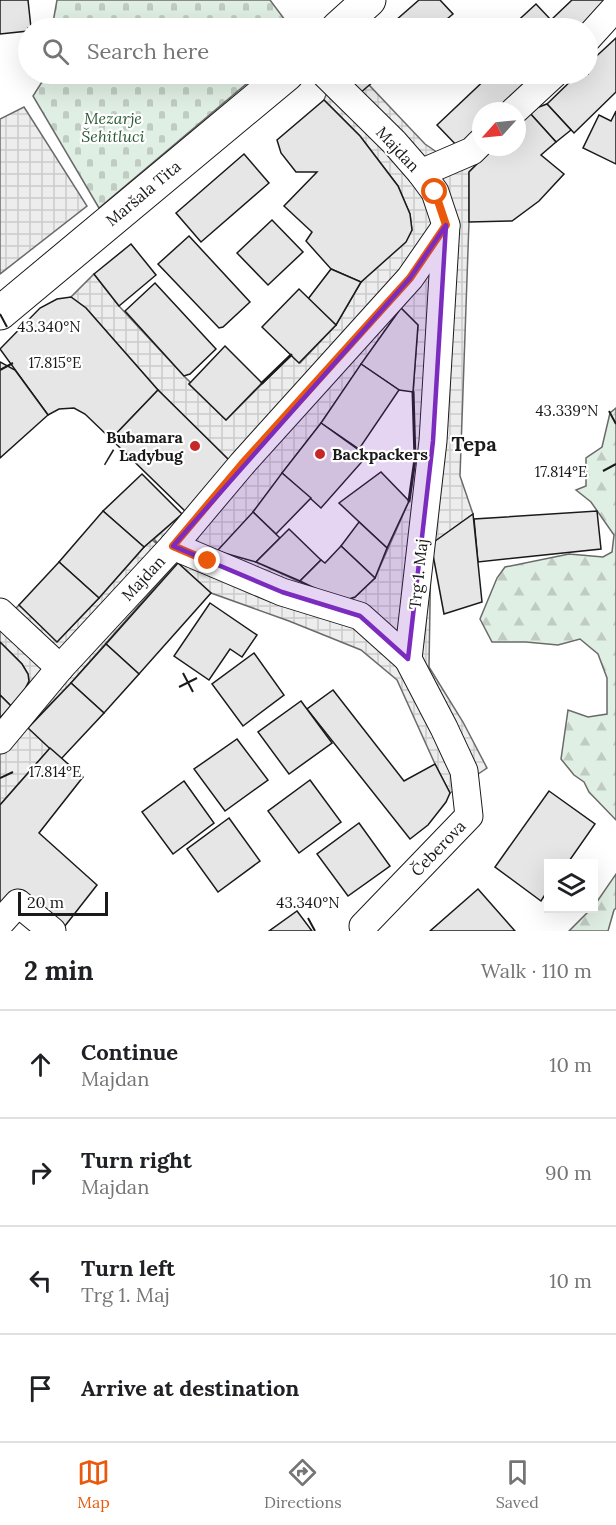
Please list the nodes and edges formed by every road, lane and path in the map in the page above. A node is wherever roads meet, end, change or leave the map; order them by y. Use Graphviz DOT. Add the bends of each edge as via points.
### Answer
graph roads {
  1 [pos="369,0"];
  2 [pos="616,8"];
  3 [pos="349,18"];
  4 [pos="598,27"];
  5 [pos="275,84"];
  6 [pos="335,84"];
  7 [pos="543,84"];
  8 [pos="524,102"];
  9 [pos="472,151"];
  10 [pos="421,173"];
  11 [pos="446,225"];
  12 [pos="0,313"];
  13 [pos="173,546"];
  14 [pos="0,612"];
  15 [pos="408,659"];
  16 [pos="60,668"];
  17 [pos="0,740"];
  18 [pos="0,923"];
  19 [pos="363,926"];
  20 [pos="51,931"];
  1 -- 3 [label="street"];
  2 -- 4 [label="street"];
  5 -- 12 [label="street, Maršala Tita"];
  6 -- 10 [label="street, Majdan"];
  7 -- 8 [label="street"];
  9 -- 10 [label="street"];
  10 -- 11 [label="street, Majdan" via="435,192"];
  11 -- 13 [label="street, Majdan" via="410,278"];
  11 -- 15 [label="street, Trg 1. Maj" via="433,441"];
  13 -- 15 [label="street" via="282,592 360,616"];
  13 -- 16 [label="street, Majdan"];
  14 -- 16 [label="street"];
  15 -- 19 [label="street, Čeberova" via="464,771 469,816"];
  16 -- 17 [label="street, Majdan"];
  18 -- 20 [label="street" via="18,903"];
}
